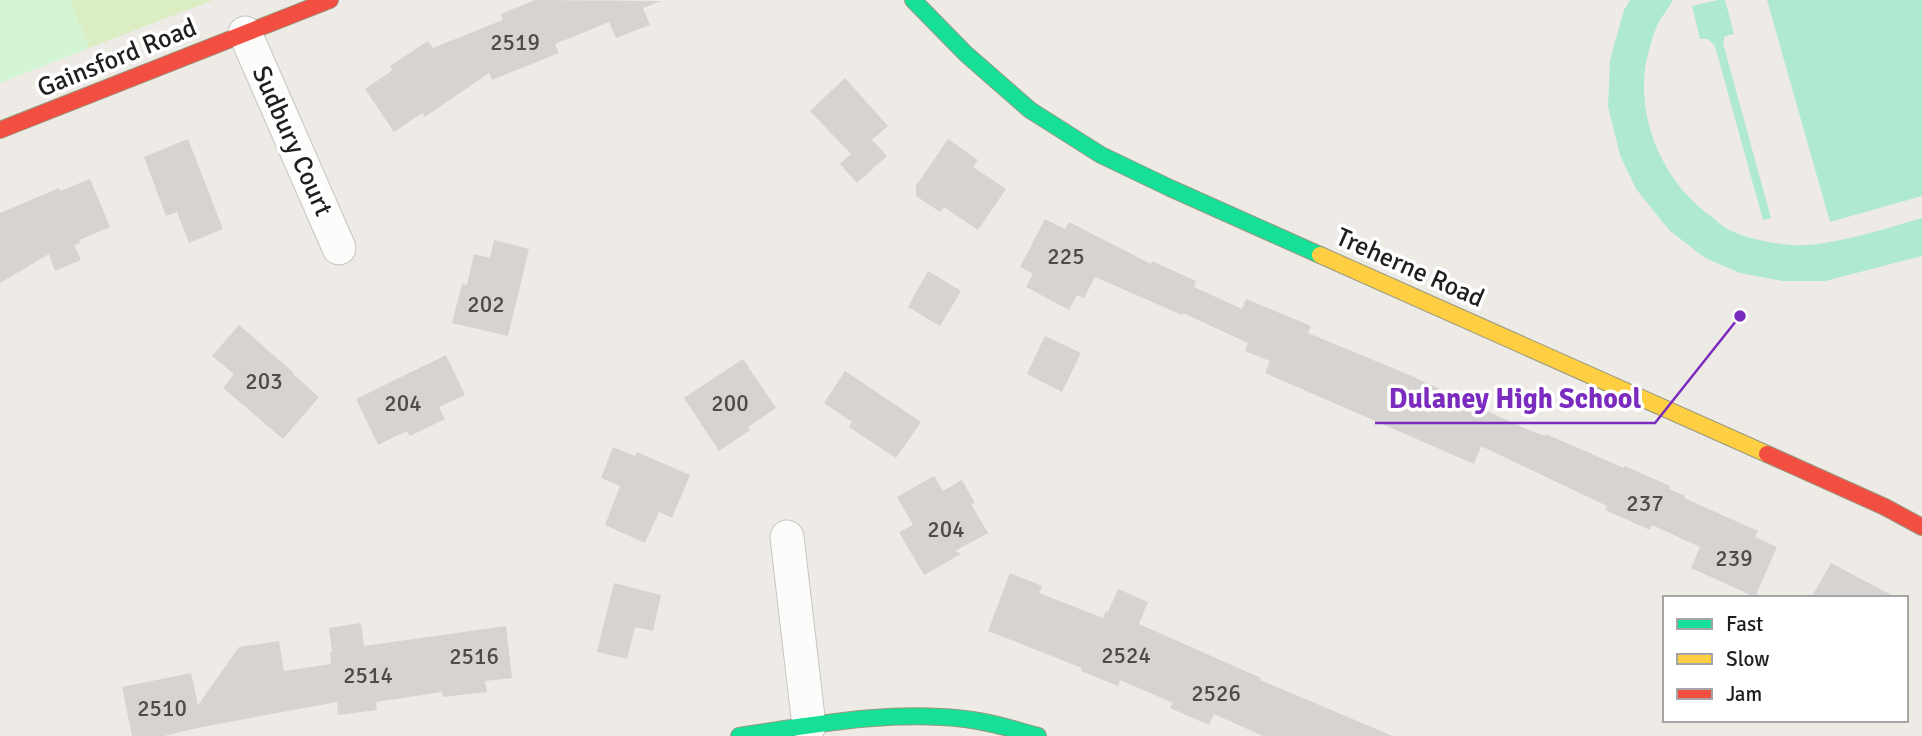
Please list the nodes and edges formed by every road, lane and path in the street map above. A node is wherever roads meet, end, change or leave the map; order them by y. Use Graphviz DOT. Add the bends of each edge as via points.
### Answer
graph roads {
  1 [pos="330,0"];
  2 [pos="913,0"];
  3 [pos="245,33"];
  4 [pos="0,131"];
  5 [pos="339,248"];
  6 [pos="1922,527"];
  7 [pos="787,537"];
  8 [pos="809,726"];
  9 [pos="739,736"];
  10 [pos="1038,736"];
  1 -- 3 [label="street, Gainsford Road"];
  2 -- 6 [label="street, Treherne Road" via="1030,110 1101,155"];
  3 -- 4 [label="street, Gainsford Road"];
  3 -- 5 [label="street, Sudbury Court"];
  7 -- 8 [label="street"];
  8 -- 9 [label="street"];
  8 -- 10 [label="street" via="902,716 962,718"];
}
